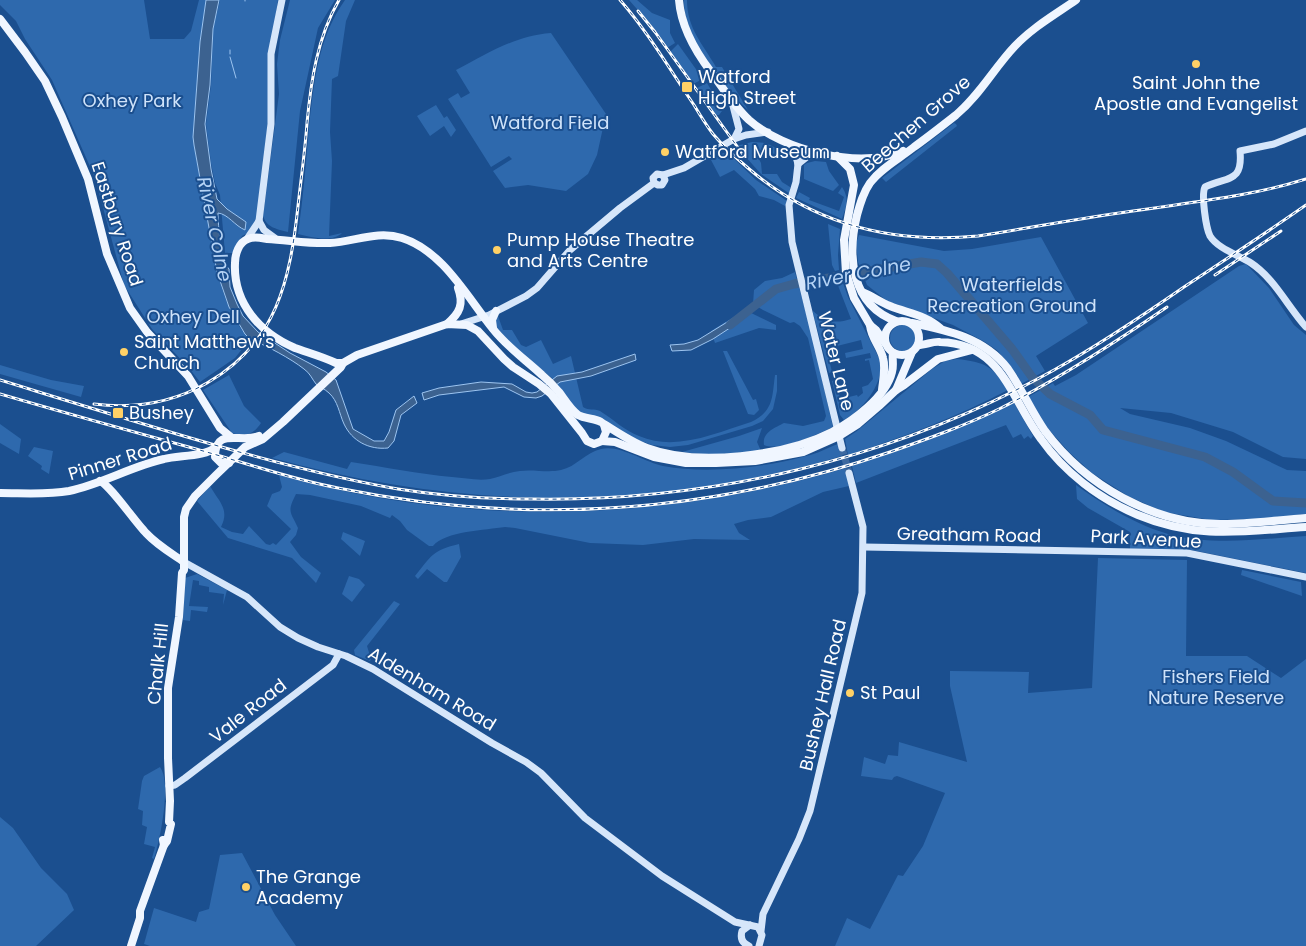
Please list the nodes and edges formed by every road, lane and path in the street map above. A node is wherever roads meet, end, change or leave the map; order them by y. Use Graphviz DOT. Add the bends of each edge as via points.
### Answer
graph roads {
  1 [pos="282,0"];
  2 [pos="679,0"];
  3 [pos="1076,0"];
  4 [pos="0,19"];
  5 [pos="732,102"];
  6 [pos="1306,131"];
  7 [pos="768,132"];
  8 [pos="734,139"];
  9 [pos="791,145"];
  10 [pos="914,147"];
  11 [pos="822,154"];
  12 [pos="836,155"];
  13 [pos="798,164"];
  14 [pos="852,218"];
  15 [pos="259,220"];
  16 [pos="275,238"];
  17 [pos="247,239"];
  18 [pos="848,261"];
  19 [pos="454,279"];
  20 [pos="862,292"];
  21 [pos="474,304"];
  22 [pos="496,311"];
  23 [pos="483,317"];
  24 [pos="896,321"];
  25 [pos="912,323"];
  26 [pos="447,324"];
  27 [pos="460,324"];
  28 [pos="870,326"];
  29 [pos="1306,327"];
  30 [pos="940,328"];
  31 [pos="494,330"];
  32 [pos="885,342"];
  33 [pos="918,345"];
  34 [pos="972,350"];
  35 [pos="912,352"];
  36 [pos="893,353"];
  37 [pos="332,362"];
  38 [pos="343,363"];
  39 [pos="332,375"];
  40 [pos="896,390"];
  41 [pos="553,391"];
  42 [pos="882,391"];
  43 [pos="593,420"];
  44 [pos="856,421"];
  45 [pos="604,425"];
  46 [pos="220,428"];
  47 [pos="582,433"];
  48 [pos="267,434"];
  49 [pos="234,438"];
  50 [pos="602,441"];
  51 [pos="819,443"];
  52 [pos="217,444"];
  53 [pos="842,448"];
  54 [pos="241,451"];
  55 [pos="204,454"];
  56 [pos="229,462"];
  57 [pos="849,473"];
  58 [pos="216,475"];
  59 [pos="113,476"];
  60 [pos="100,481"];
  61 [pos="112,490"];
  62 [pos="0,493"];
  63 [pos="1306,518"];
  64 [pos="1306,527"];
  65 [pos="183,541"];
  66 [pos="864,547"];
  67 [pos="167,551"];
  68 [pos="1073,551"];
  69 [pos="182,561"];
  70 [pos="1306,577"];
  71 [pos="339,654"];
  72 [pos="169,786"];
  73 [pos="763,914"];
  74 [pos="735,922"];
  75 [pos="750,925"];
  76 [pos="761,931"];
  77 [pos="740,941"];
  78 [pos="757,945"];
  79 [pos="131,946"];
  80 [pos="749,946"];
  1 -- 15 [label="street" via="271,54 271,124"];
  2 -- 5 [label="main road, Beechen Grove" via="690,37"];
  3 -- 10 [label="main road, Beechen Grove" via="1021,40 965,106"];
  4 -- 46 [label="main road, Eastbury Road" via="45,81 62,117 88,179 107,254 130,308 147,332 190,378"];
  5 -- 7 [label="main road, Beechen Grove" via="750,121"];
  5 -- 8 [label="street" via="739,129"];
  6 -- 29 [label="street" via="1274,144 1240,151 1238,173 1203,190 1209,233 1218,243 1261,271"];
  7 -- 8 [label="street"];
  7 -- 9 [label="main road, Beechen Grove"];
  8 -- 22 [label="street" via="684,168 663,175 662,185 654,183 624,204 570,250 537,288"];
  9 -- 11 [label="main road, Beechen Grove"];
  9 -- 13 [label="street, Water Lane"];
  10 -- 12 [label="main road" via="884,157"];
  10 -- 14 [label="main road, Beechen Grove" via="869,184"];
  11 -- 12 [label="main road, Beechen Grove"];
  11 -- 13 [label="street" via="806,157"];
  12 -- 14 [label="main road, Beechen Grove" via="850,169 854,179"];
  13 -- 53 [label="street, Water Lane" via="789,202 790,229"];
  14 -- 18 [label="main road, Beechen Grove"];
  15 -- 16 [label="street" via="264,230"];
  15 -- 17 [label="street"];
  16 -- 17 [label="main road"];
  16 -- 19 [label="main road" via="328,243 366,236 395,236 420,246"];
  17 -- 37 [label="main road" via="237,250 235,268 239,292 249,312 259,325 282,341"];
  18 -- 20 [label="main road, Beechen Grove"];
  18 -- 28 [label="main road, Beechen Grove" via="849,284"];
  19 -- 21 [label="main road"];
  19 -- 26 [label="main road" via="462,305"];
  20 -- 24 [label="main road, Beechen Grove" via="875,311"];
  20 -- 30 [label="main road" via="889,306 933,321"];
  21 -- 22 [label="street"];
  21 -- 23 [label="main road"];
  22 -- 23 [label="street"];
  22 -- 31 [label="main road" via="492,320"];
  23 -- 27 [label="street"];
  23 -- 31 [label="main road"];
  24 -- 25 [label="main road"];
  24 -- 32 [label="main road" via="886,330"];
  25 -- 30 [label="main road"];
  25 -- 33 [label="main road" via="919,333"];
  26 -- 27 [label="main road"];
  26 -- 38 [label="main road" via="388,343"];
  27 -- 41 [label="main road" via="478,331 513,367"];
  28 -- 32 [label="main road, Beechen Grove"];
  28 -- 42 [label="main road, Beechen Grove" via="884,359"];
  30 -- 63 [label="main road" via="971,339 998,357 1042,426 1065,455 1097,482 1127,500 1165,515 1210,524"];
  31 -- 41 [label="main road" via="545,377"];
  32 -- 36 [label="main road"];
  33 -- 34 [label="main road" via="941,342"];
  33 -- 35 [label="main road"];
  34 -- 40 [label="main road" via="938,358"];
  34 -- 64 [label="main road" via="999,370 1032,427 1055,457 1085,484 1119,506 1162,524 1206,532"];
  35 -- 36 [label="main road"];
  35 -- 40 [label="main road"];
  36 -- 42 [label="main road" via="893,371"];
  37 -- 38 [label="main road"];
  37 -- 39 [label="main road"];
  38 -- 39 [label="main road"];
  39 -- 48 [label="main road"];
  40 -- 44 [label="main road"];
  41 -- 43 [label="main road" via="574,412"];
  41 -- 47 [label="main road"];
  42 -- 44 [label="main road"];
  43 -- 45 [label="main road"];
  43 -- 47 [label="main road" via="586,424"];
  44 -- 51 [label="main road"];
  45 -- 50 [label="main road" via="606,432"];
  45 -- 51 [label="main road" via="646,448 681,455 756,454"];
  46 -- 49 [label="main road, Eastbury Road"];
  46 -- 52 [label="main road"];
  47 -- 50 [label="main road" via="589,443"];
  48 -- 49 [label="main road"];
  48 -- 54 [label="main road"];
  49 -- 52 [label="main road" via="226,437"];
  49 -- 54 [label="main road" via="242,445"];
  50 -- 51 [label="main road" via="615,442 670,461 699,463 770,459 794,454"];
  52 -- 55 [label="main road, Pinner Road" via="211,452"];
  52 -- 56 [label="main road" via="217,460 224,464"];
  54 -- 56 [label="main road"];
  55 -- 58 [label="main road" via="214,464"];
  55 -- 59 [label="main road, Pinner Road" via="161,459"];
  56 -- 58 [label="main road, Chalk Hill"];
  57 -- 66 [label="street, Bushey Hall Road" via="862,522"];
  58 -- 65 [label="main road, Chalk Hill" via="186,509"];
  59 -- 60 [label="main road, Pinner Road"];
  59 -- 61 [label="main road"];
  60 -- 61 [label="main road, Aldenham Road"];
  60 -- 62 [label="main road, Pinner Road" via="60,492"];
  61 -- 67 [label="main road, Aldenham Road" via="138,524"];
  65 -- 67 [label="main road" via="177,549"];
  65 -- 69 [label="main road, Chalk Hill"];
  66 -- 68 [label="street, Greatham Road"];
  66 -- 73 [label="street, Bushey Hall Road" via="862,593 814,799 802,833"];
  67 -- 69 [label="main road, Aldenham Road"];
  68 -- 70 [label="street, Park Avenue" via="1187,553"];
  69 -- 71 [label="street, Aldenham Road" via="247,597 280,627 298,638"];
  69 -- 72 [label="main road, Chalk Hill" via="179,612 168,688"];
  71 -- 72 [label="street, Vale Road" via="333,665 185,778"];
  71 -- 74 [label="street, Aldenham Road" via="389,678 526,762 585,818 662,876"];
  72 -- 79 [label="main road, Chalk Hill" via="169,834"];
  73 -- 75 [label="street, Bushey Hall Road"];
  73 -- 76 [label="street, Bushey Hall Road"];
  74 -- 75 [label="street, Aldenham Road"];
  74 -- 77 [label="street"];
  75 -- 76 [label="street, Aldenham Road"];
  75 -- 77 [label="street, Bushey Hall Road" via="742,931"];
  76 -- 78 [label="street, Bushey Hall Road" via="762,938"];
  77 -- 80 [label="street"];
}
